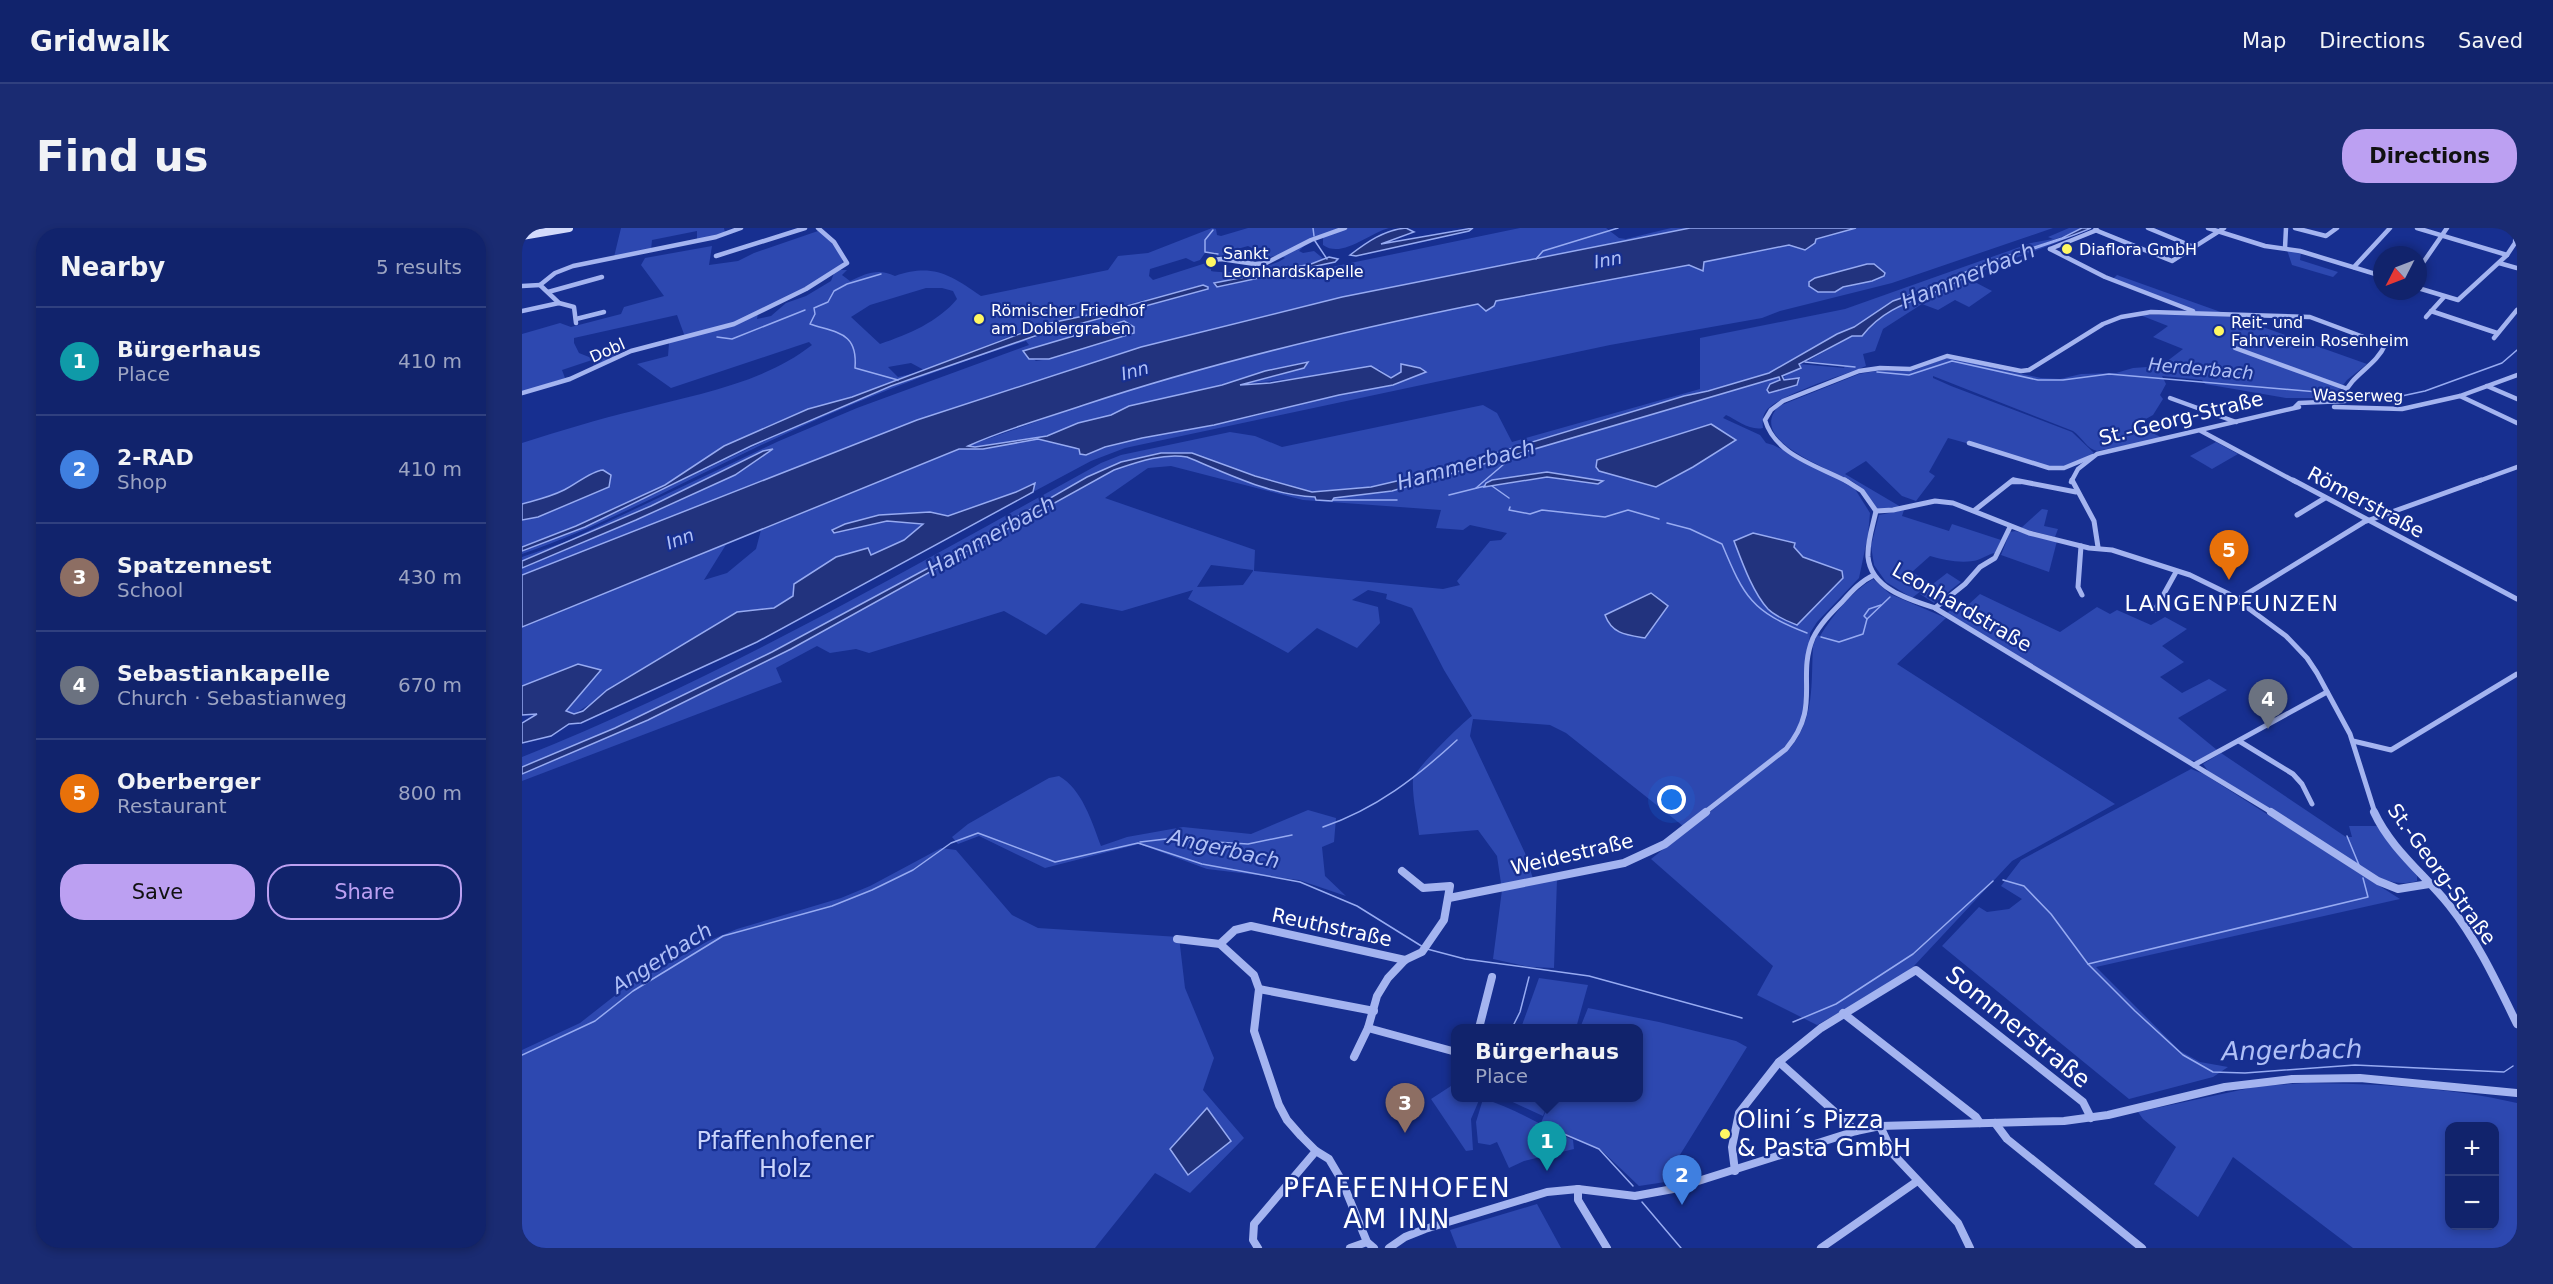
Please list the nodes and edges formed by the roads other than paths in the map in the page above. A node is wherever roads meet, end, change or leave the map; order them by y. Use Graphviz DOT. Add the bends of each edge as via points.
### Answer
graph roads {
  1 [pos="569,228"];
  2 [pos="741,228"];
  3 [pos="805,228"];
  4 [pos="818,228"];
  5 [pos="1345,228"];
  6 [pos="2100,228"];
  7 [pos="2148,228"];
  8 [pos="2208,228"];
  9 [pos="2224,228"];
  10 [pos="2286,228"];
  11 [pos="2295,228"];
  12 [pos="2337,228"];
  13 [pos="2390,228"];
  14 [pos="2418,228"];
  15 [pos="2447,228"];
  16 [pos="2516,228"];
  17 [pos="2095,231"];
  18 [pos="2218,231"];
  19 [pos="522,236"];
  20 [pos="2442,236"];
  21 [pos="2194,247"];
  22 [pos="2515,247"];
  23 [pos="2285,248"];
  24 [pos="2507,255"];
  25 [pos="716,256"];
  26 [pos="2427,257"];
  27 [pos="1208,261"];
  28 [pos="2499,263"];
  29 [pos="2354,267"];
  30 [pos="2517,268"];
  31 [pos="2373,273"];
  32 [pos="602,277"];
  33 [pos="540,285"];
  34 [pos="522,286"];
  35 [pos="2427,291"];
  36 [pos="548,292"];
  37 [pos="2444,297"];
  38 [pos="560,303"];
  39 [pos="2517,310"];
  40 [pos="522,311"];
  41 [pos="2431,311"];
  42 [pos="604,312"];
  43 [pos="2198,313"];
  44 [pos="2426,317"];
  45 [pos="2235,348"];
  46 [pos="2516,376"];
  47 [pos="2487,386"];
  48 [pos="2344,392"];
  49 [pos="522,393"];
  50 [pos="2460,396"];
  51 [pos="2170,398"];
  52 [pos="2517,399"];
  53 [pos="2295,407"];
  54 [pos="2236,422"];
  55 [pos="2517,423"];
  56 [pos="2200,431"];
  57 [pos="1969,442"];
  58 [pos="2094,456"];
  59 [pos="2517,467"];
  60 [pos="2076,492"];
  61 [pos="2325,498"];
  62 [pos="1975,510"];
  63 [pos="1876,511"];
  64 [pos="2297,515"];
  65 [pos="2368,520"];
  66 [pos="2010,527"];
  67 [pos="2081,546"];
  68 [pos="2098,547"];
  69 [pos="2176,572"];
  70 [pos="1874,575"];
  71 [pos="2082,595"];
  72 [pos="2517,599"];
  73 [pos="2237,600"];
  74 [pos="1935,608"];
  75 [pos="2155,610"];
  76 [pos="2517,674"];
  77 [pos="2327,692"];
  78 [pos="2239,741"];
  79 [pos="2353,741"];
  80 [pos="2194,765"];
  81 [pos="2312,804"];
  82 [pos="1402,871"];
  83 [pos="2429,884"];
  84 [pos="1449,898"];
  85 [pos="1177,939"];
  86 [pos="1220,944"];
  87 [pos="1405,960"];
  88 [pos="1492,977"];
  89 [pos="1259,989"];
  90 [pos="1374,1011"];
  91 [pos="1843,1013"];
  92 [pos="1480,1024"];
  93 [pos="2517,1024"];
  94 [pos="1368,1028"];
  95 [pos="1451,1051"];
  96 [pos="1354,1057"];
  97 [pos="1779,1062"];
  98 [pos="2517,1093"];
  99 [pos="2091,1118"];
  100 [pos="1980,1123"];
  101 [pos="1995,1123"];
  102 [pos="1880,1126"];
  103 [pos="1856,1131"];
  104 [pos="1316,1151"];
  105 [pos="1735,1171"];
  106 [pos="1916,1182"];
  107 [pos="1578,1189"];
  108 [pos="1371,1245"];
  109 [pos="1258,1248"];
  110 [pos="1350,1248"];
  111 [pos="1389,1248"];
  112 [pos="1607,1248"];
  113 [pos="1821,1248"];
  114 [pos="1970,1248"];
  115 [pos="2142,1248"];
  1 -- 19 [label="main road"];
  2 -- 33 [label="street" via="716,237 573,266"];
  3 -- 25 [label="street"];
  4 -- 49 [label="street, Dobl" via="834,242 847,261 845,265 770,308 735,324 631,351 570,379"];
  5 -- 27 [label="street" via="1266,263"];
  6 -- 17 [label="street"];
  7 -- 21 [label="street"];
  8 -- 18 [label="street"];
  9 -- 18 [label="street"];
  10 -- 23 [label="street"];
  11 -- 12 [label="street" via="2326,236"];
  13 -- 29 [label="street"];
  14 -- 20 [label="street"];
  15 -- 20 [label="street"];
  16 -- 22 [label="street"];
  17 -- 21 [label="street" via="2172,261"];
  17 -- 43 [label="street" via="2050,249 2105,277"];
  18 -- 21 [label="street"];
  18 -- 23 [label="street"];
  20 -- 24 [label="street"];
  20 -- 26 [label="street"];
  22 -- 24 [label="street"];
  23 -- 29 [label="street"];
  24 -- 28 [label="street"];
  28 -- 30 [label="street"];
  28 -- 37 [label="street" via="2458,300"];
  29 -- 31 [label="street"];
  32 -- 36 [label="street"];
  33 -- 34 [label="street"];
  33 -- 36 [label="street"];
  35 -- 37 [label="street"];
  36 -- 38 [label="street"];
  37 -- 41 [label="street"];
  38 -- 40 [label="street"];
  38 -- 42 [label="street" via="574,307 576,321"];
  39 -- 41 [label="street" via="2495,335"];
  41 -- 44 [label="street"];
  43 -- 48 [label="street, Wasserweg" via="2310,317 2385,345 2376,358 2348,381"];
  43 -- 63 [label="street" via="2151,312 2114,320 2025,370 1949,356 1910,369 1869,369 1783,401 1772,410 1765,420 1773,440 1857,487"];
  45 -- 48 [label="street, Wasserweg"];
  46 -- 47 [label="street, Wasserweg"];
  47 -- 50 [label="street, Wasserweg"];
  47 -- 52 [label="street"];
  48 -- 53 [label="street, Wasserweg" via="2345,401 2339,403 2299,403"];
  50 -- 53 [label="street, Wasserweg" via="2402,409"];
  50 -- 55 [label="street"];
  51 -- 54 [label="street"];
  53 -- 54 [label="street, St.-Georg-Straße"];
  54 -- 56 [label="street, St.-Georg-Straße"];
  56 -- 58 [label="street, St.-Georg-Straße"];
  56 -- 61 [label="street, Römerstraße"];
  57 -- 58 [label="street" via="2058,469 2070,468"];
  58 -- 60 [label="street, St.-Georg-Straße" via="2074,473 2071,482"];
  59 -- 65 [label="street"];
  60 -- 62 [label="street" via="2013,480"];
  60 -- 68 [label="street" via="2096,527"];
  61 -- 64 [label="street"];
  61 -- 65 [label="street, Römerstraße"];
  62 -- 63 [label="street" via="1933,501 1894,511"];
  62 -- 66 [label="street"];
  63 -- 70 [label="street, Leonhardstraße" via="1868,556"];
  65 -- 72 [label="street, Römerstraße"];
  65 -- 73 [label="street"];
  66 -- 67 [label="street, St.-Georg-Straße"];
  66 -- 74 [label="street" via="1995,558"];
  67 -- 68 [label="street, St.-Georg-Straße"];
  67 -- 71 [label="street" via="2078,587"];
  68 -- 69 [label="street, St.-Georg-Straße"];
  69 -- 73 [label="street, St.-Georg-Straße" via="2202,580"];
  69 -- 75 [label="street"];
  70 -- 74 [label="street, Leonhardstraße" via="1897,593"];
  70 -- 84 [label="street, Weidestraße" via="1863,580 1825,619 1813,639 1807,711 1797,736 1770,763 1665,844 1624,862"];
  73 -- 77 [label="street, St.-Georg-Straße" via="2290,640 2307,658"];
  74 -- 80 [label="street, Leonhardstraße"];
  76 -- 79 [label="street" via="2391,750"];
  77 -- 78 [label="street"];
  77 -- 79 [label="street, St.-Georg-Straße"];
  78 -- 80 [label="street"];
  78 -- 81 [label="street" via="2293,774"];
  79 -- 83 [label="street, St.-Georg-Straße" via="2376,816"];
  80 -- 83 [label="street, Leonhardstraße" via="2378,881 2397,889"];
  82 -- 84 [label="street" via="1423,888 1450,886"];
  83 -- 93 [label="street, St.-Georg-Straße" via="2465,927"];
  84 -- 87 [label="street, Reuthstraße" via="1444,920 1428,944 1422,952"];
  85 -- 86 [label="street"];
  86 -- 87 [label="street, Reuthstraße" via="1235,930 1251,926"];
  86 -- 89 [label="street" via="1254,975"];
  87 -- 90 [label="street" via="1377,996"];
  88 -- 92 [label="street"];
  89 -- 90 [label="street"];
  89 -- 104 [label="street" via="1254,1031 1275,1093 1287,1120"];
  90 -- 94 [label="street"];
  91 -- 97 [label="street"];
  91 -- 99 [label="street, Sommerstraße" via="1916,970 2083,1102"];
  91 -- 100 [label="street"];
  94 -- 95 [label="street"];
  94 -- 96 [label="street"];
  97 -- 103 [label="street"];
  97 -- 105 [label="street" via="1739,1113 1732,1147"];
  98 -- 99 [label="street" via="2360,1078 2292,1079 2225,1087"];
  99 -- 101 [label="street"];
  100 -- 101 [label="street"];
  100 -- 102 [label="street"];
  101 -- 115 [label="street" via="2007,1139"];
  102 -- 103 [label="street"];
  102 -- 106 [label="street" via="1885,1145"];
  103 -- 105 [label="street"];
  104 -- 108 [label="street" via="1329,1160 1342,1181"];
  104 -- 109 [label="street" via="1254,1224 1253,1240"];
  105 -- 107 [label="street" via="1673,1190 1635,1196"];
  106 -- 113 [label="street"];
  106 -- 114 [label="street" via="1958,1224"];
  107 -- 111 [label="street" via="1547,1192 1425,1229"];
  107 -- 112 [label="street" via="1578,1200"];
  108 -- 110 [label="street"];
}
